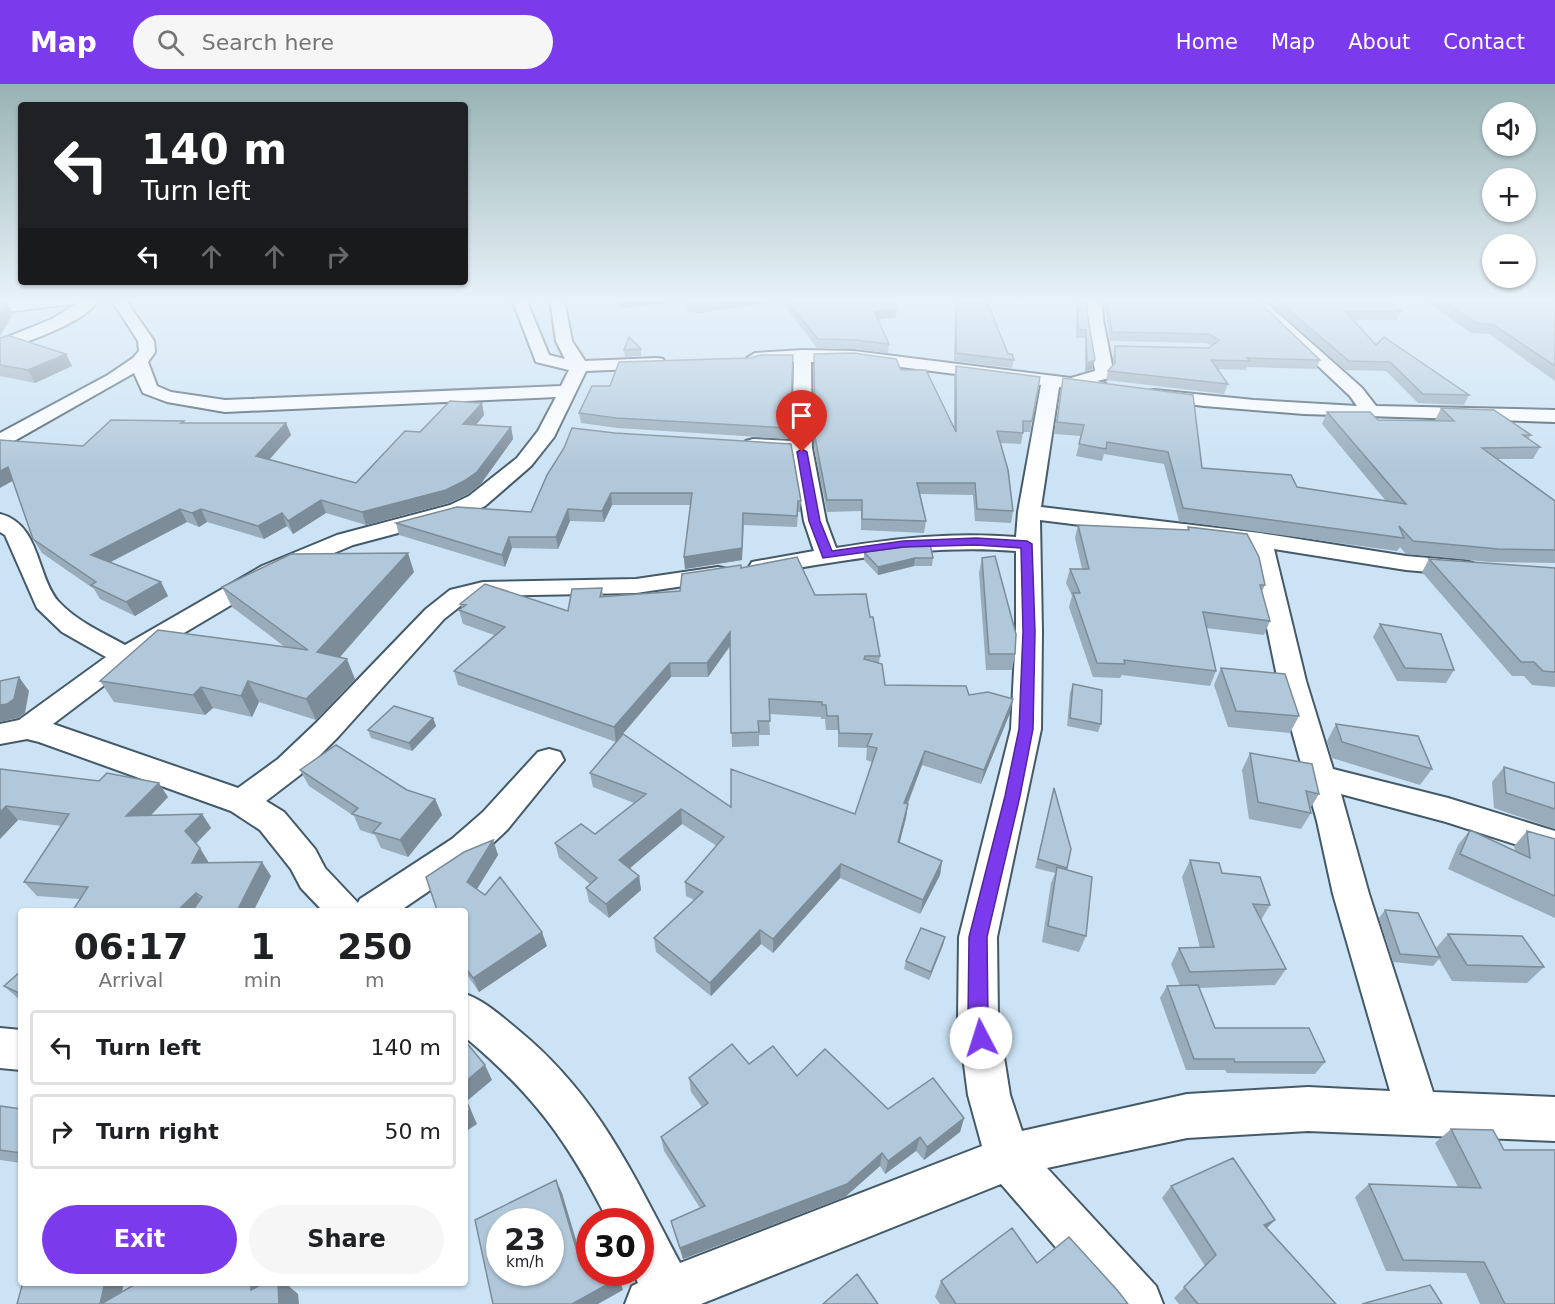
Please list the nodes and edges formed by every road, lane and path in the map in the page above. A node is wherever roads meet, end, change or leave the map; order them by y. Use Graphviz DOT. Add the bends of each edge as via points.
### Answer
graph roads {
  1 [pos="803,355"];
  2 [pos="144,356"];
  3 [pos="541,356"];
  4 [pos="569,356"];
  5 [pos="786,356"];
  6 [pos="824,356"];
  7 [pos="1102,356"];
  8 [pos="1316,356"];
  9 [pos="732,359"];
  10 [pos="139,362"];
  11 [pos="674,362"];
  12 [pos="580,366"];
  13 [pos="1063,382"];
  14 [pos="149,389"];
  15 [pos="1116,389"];
  16 [pos="568,391"];
  17 [pos="1137,392"];
  18 [pos="69,402"];
  19 [pos="1369,410"];
  20 [pos="18,412"];
  21 [pos="1555,416"];
  22 [pos="0,441"];
  23 [pos="733,444"];
  24 [pos="802,448"];
  25 [pos="1029,512"];
  26 [pos="0,521"];
  27 [pos="1260,540"];
  28 [pos="1027,544"];
  29 [pos="827,555"];
  30 [pos="1490,571"];
  31 [pos="125,656"];
  32 [pos="14,731"];
  33 [pos="549,760"];
  34 [pos="1319,777"];
  35 [pos="242,802"];
  36 [pos="1555,844"];
  37 [pos="342,908"];
  38 [pos="376,908"];
  39 [pos="468,1014"];
  40 [pos="0,1048"];
  41 [pos="18,1050"];
  42 [pos="1418,1113"];
  43 [pos="1555,1119"];
  44 [pos="1008,1158"];
  45 [pos="626,1208"];
  46 [pos="654,1279"];
  47 [pos="660,1298"];
  48 [pos="1138,1304"];
  1 -- 24 [label="street"];
  2 -- 10 [label="street"];
  3 -- 12 [label="street" via="560,365"];
  4 -- 12 [label="street"];
  5 -- 9 [label="street"];
  6 -- 13 [label="street" via="871,358"];
  7 -- 13 [label="street" via="1103,374"];
  8 -- 19 [label="street" via="1356,392"];
  10 -- 14 [label="street"];
  10 -- 18 [label="street"];
  11 -- 12 [label="street"];
  12 -- 16 [label="street"];
  13 -- 15 [label="street"];
  13 -- 25 [label="street"];
  14 -- 16 [label="street" via="167,397 225,406"];
  14 -- 18 [label="street"];
  16 -- 31 [label="street" via="561,429 477,501 306,554 218,600"];
  17 -- 19 [label="street" via="1233,404"];
  18 -- 20 [label="street"];
  18 -- 22 [label="street"];
  19 -- 21 [label="street"];
  23 -- 24 [label="street"];
  24 -- 29 [label="street" via="815,521"];
  25 -- 27 [label="street"];
  25 -- 28 [label="street"];
  26 -- 31 [label="street" via="15,532 46,603 71,626"];
  27 -- 30 [label="street" via="1406,563"];
  27 -- 34 [label="street" via="1292,681"];
  28 -- 29 [label="street" via="903,544"];
  28 -- 44 [label="street" via="1026,729 978,937 978,1019 989,1095"];
  29 -- 35 [label="street" via="636,586 483,589 459,595 435,614 289,767"];
  31 -- 32 [label="street"];
  32 -- 35 [label="street" via="43,732"];
  33 -- 38 [label="street" via="495,821 464,849"];
  34 -- 36 [label="street" via="1448,810"];
  34 -- 42 [label="street"];
  35 -- 37 [label="street" via="272,821 313,878"];
  39 -- 45 [label="street" via="516,1054 568,1109"];
  40 -- 41 [label="street"];
  42 -- 43 [label="street"];
  42 -- 44 [label="street" via="1308,1109 1187,1116 1033,1149"];
  44 -- 47 [label="street"];
  44 -- 48 [label="street"];
  46 -- 47 [label="street"];
}
